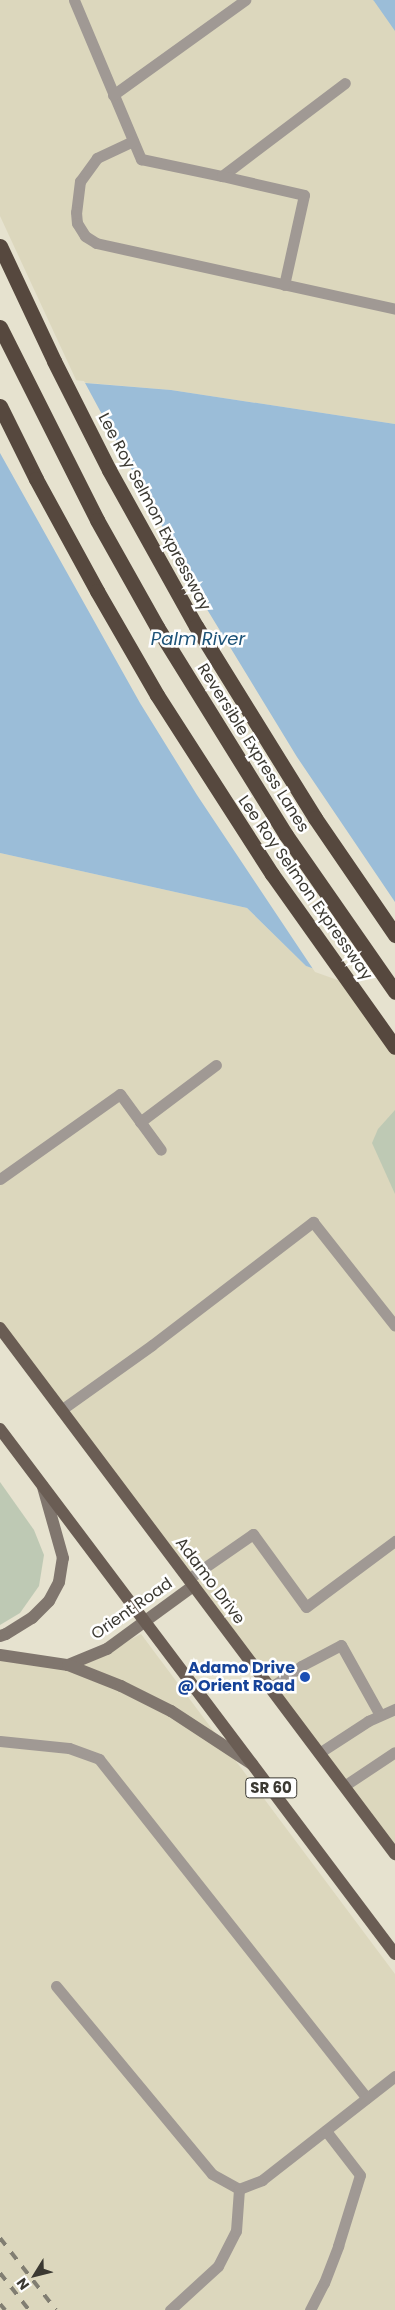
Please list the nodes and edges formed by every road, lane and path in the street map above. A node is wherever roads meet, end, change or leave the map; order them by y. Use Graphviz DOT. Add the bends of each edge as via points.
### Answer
graph roads {
  1 [pos="74,0"];
  2 [pos="245,0"];
  3 [pos="345,83"];
  4 [pos="113,95"];
  5 [pos="133,141"];
  6 [pos="222,176"];
  7 [pos="0,246"];
  8 [pos="284,285"];
  9 [pos="395,310"];
  10 [pos="0,327"];
  11 [pos="0,406"];
  12 [pos="395,935"];
  13 [pos="395,992"];
  14 [pos="395,1047"];
  15 [pos="216,1064"];
  16 [pos="140,1122"];
  17 [pos="161,1150"];
  18 [pos="0,1178"];
  19 [pos="395,1326"];
  20 [pos="0,1328"];
  21 [pos="61,1410"];
  22 [pos="0,1429"];
  23 [pos="43,1487"];
  24 [pos="395,1541"];
  25 [pos="190,1582"];
  26 [pos="146,1623"];
  27 [pos="0,1636"];
  28 [pos="0,1655"];
  29 [pos="68,1665"];
  30 [pos="270,1688"];
  31 [pos="395,1709"];
  32 [pos="380,1716"];
  33 [pos="0,1741"];
  34 [pos="395,1752"];
  35 [pos="319,1753"];
  36 [pos="255,1766"];
  37 [pos="344,1786"];
  38 [pos="395,1854"];
  39 [pos="395,1954"];
  40 [pos="56,1986"];
  41 [pos="395,2076"];
  42 [pos="367,2098"];
  43 [pos="326,2131"];
  44 [pos="239,2189"];
  45 [pos="170,2310"];
  46 [pos="310,2310"];
  1 -- 4 [label="lane"];
  2 -- 4 [label="lane"];
  3 -- 6 [label="lane"];
  4 -- 5 [label="lane"];
  5 -- 6 [label="lane" via="141,159"];
  5 -- 8 [label="lane" via="97,158 80,181 76,212 77,223 85,236 96,243"];
  6 -- 8 [label="lane" via="304,195"];
  7 -- 12 [label="highway, Lee Roy Selmon Expressway" via="105,462 196,626 315,818"];
  8 -- 9 [label="lane"];
  10 -- 13 [label="highway, Reversible Express Lanes" via="97,520 157,627 286,835"];
  11 -- 14 [label="highway, Lee Roy Selmon Expressway" via="88,574 157,695 272,874"];
  15 -- 16 [label="lane"];
  16 -- 17 [label="lane"];
  16 -- 18 [label="lane" via="120,1094"];
  19 -- 21 [label="lane" via="313,1222"];
  20 -- 21 [label="main road, Adamo Drive"];
  21 -- 25 [label="main road, Adamo Drive"];
  22 -- 23 [label="main road, SR 60"];
  23 -- 26 [label="main road, SR 60"];
  23 -- 27 [label="street" via="63,1558 59,1582 49,1601 32,1618"];
  24 -- 25 [label="lane" via="306,1607 252,1534"];
  25 -- 26 [label="street, Orient Road"];
  25 -- 30 [label="main road, Adamo Drive"];
  26 -- 29 [label="street, Orient Road" via="107,1649"];
  26 -- 36 [label="main road, SR 60"];
  28 -- 29 [label="street"];
  29 -- 36 [label="street" via="171,1710"];
  30 -- 32 [label="lane" via="300,1666 340,1645"];
  30 -- 35 [label="main road, Adamo Drive"];
  31 -- 32 [label="lane"];
  32 -- 35 [label="lane"];
  33 -- 42 [label="lane" via="69,1748 99,1758"];
  34 -- 37 [label="lane"];
  35 -- 37 [label="main road, Adamo Drive"];
  36 -- 39 [label="main road, SR 60"];
  37 -- 38 [label="main road, Adamo Drive"];
  40 -- 44 [label="lane" via="212,2174"];
  41 -- 42 [label="lane"];
  42 -- 43 [label="lane"];
  43 -- 44 [label="lane" via="262,2180"];
  43 -- 46 [label="lane" via="360,2175 334,2255"];
  44 -- 45 [label="lane" via="236,2231 218,2266"];
}
